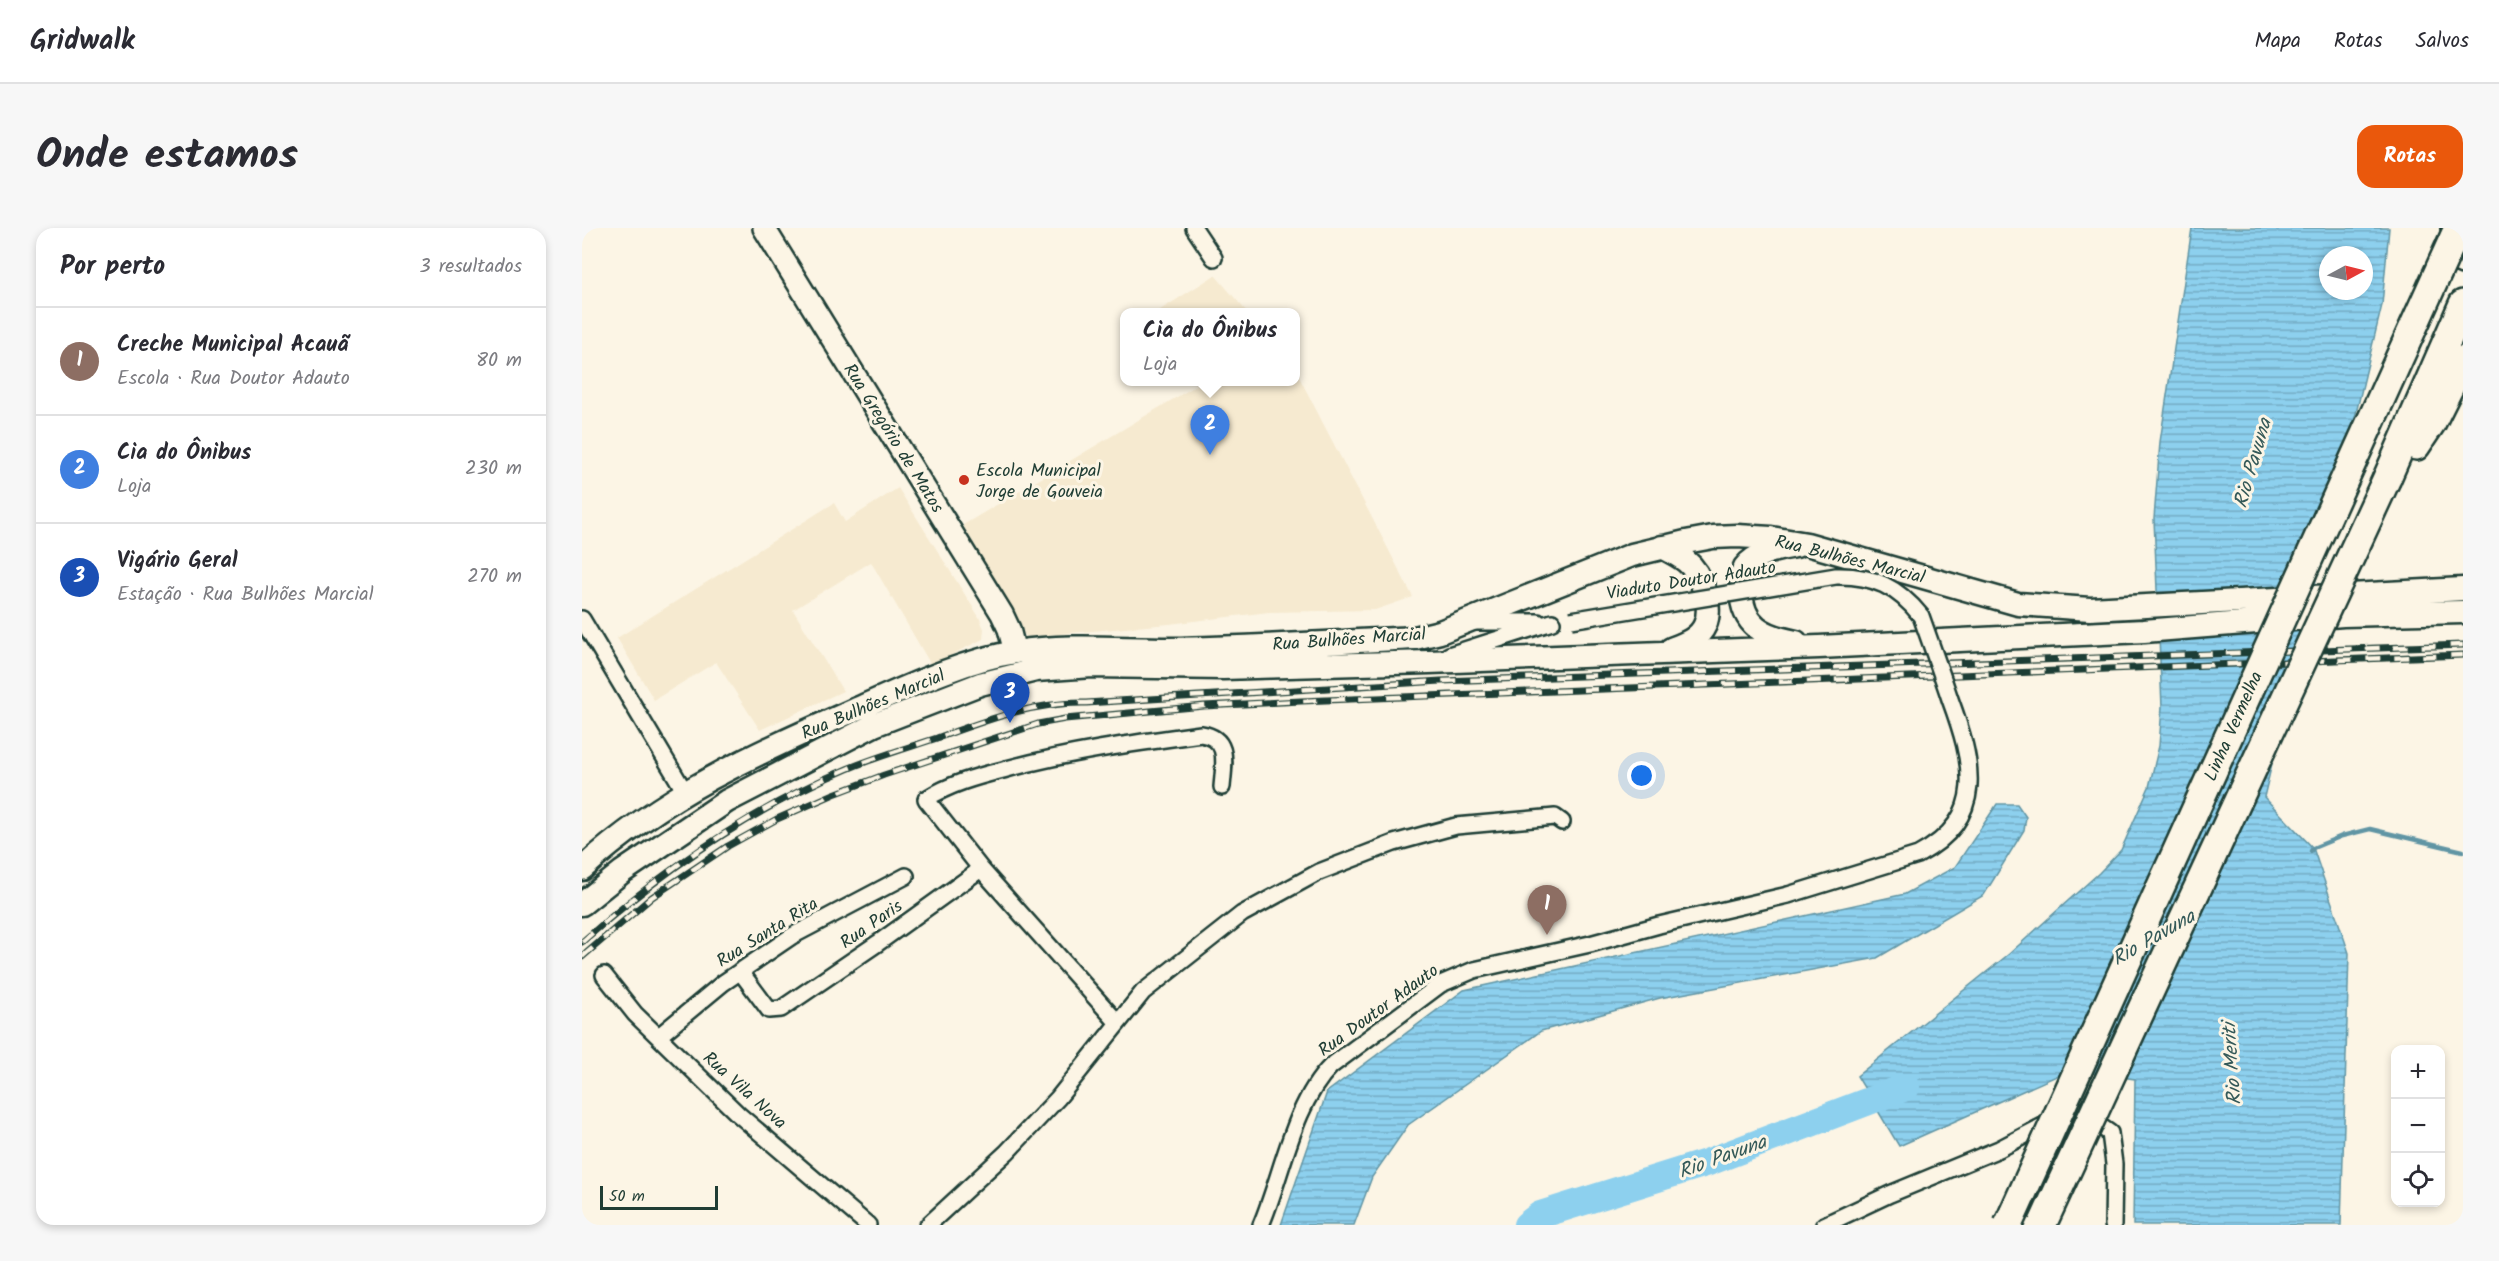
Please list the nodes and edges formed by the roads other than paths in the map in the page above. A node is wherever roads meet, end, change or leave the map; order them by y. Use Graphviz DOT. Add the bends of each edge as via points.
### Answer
graph roads {
  1 [pos="764,228"];
  2 [pos="1194,228"];
  3 [pos="2456,228"];
  4 [pos="1214,258"];
  5 [pos="2463,260"];
  6 [pos="2463,304"];
  7 [pos="2463,360"];
  8 [pos="2387,478"];
  9 [pos="1807,544"];
  10 [pos="1662,547"];
  11 [pos="2463,589"];
  12 [pos="2342,606"];
  13 [pos="2463,612"];
  14 [pos="582,619"];
  15 [pos="1466,622"];
  16 [pos="1552,622"];
  17 [pos="1819,647"];
  18 [pos="1015,652"];
  19 [pos="1662,653"];
  20 [pos="1305,654"];
  21 [pos="1429,662"];
  22 [pos="1222,787"];
  23 [pos="686,792"];
  24 [pos="1562,822"];
  25 [pos="582,869"];
  26 [pos="981,869"];
  27 [pos="906,876"];
  28 [pos="1788,895"];
  29 [pos="582,904"];
  30 [pos="740,971"];
  31 [pos="604,975"];
  32 [pos="1118,1023"];
  33 [pos="659,1036"];
  34 [pos="868,1225"];
  35 [pos="928,1225"];
  36 [pos="1262,1225"];
  37 [pos="1824,1225"];
  38 [pos="2008,1225"];
  39 [pos="2042,1225"];
  40 [pos="2113,1225"];
  1 -- 18 [label="street, Rua Gregório de Matos" via="1002,614"];
  2 -- 4 [label="street"];
  3 -- 5 [label="highway"];
  3 -- 38 [label="highway, Linha Vermelha, bridge"];
  6 -- 8 [label="highway, Linha Vermelha"];
  7 -- 8 [label="highway" via="2418,443"];
  8 -- 39 [label="highway, Linha Vermelha, bridge"];
  9 -- 10 [label="main road, Rua Bulhões Marcial" via="1737,536"];
  9 -- 12 [label="main road, Rua Bulhões Marcial, bridge" via="2018,603 2090,609 2145,604"];
  9 -- 17 [label="main road" via="1758,556 1745,567 1741,601 1747,618 1772,637"];
  10 -- 15 [label="main road, Rua Bulhões Marcial" via="1632,555"];
  10 -- 19 [label="main road" via="1687,562 1700,578 1707,612 1705,625 1697,635"];
  11 -- 12 [label="main road"];
  12 -- 13 [label="main road"];
  12 -- 17 [label="main road, Rua Bulhões Marcial, bridge" via="2144,631"];
  14 -- 23 [label="street"];
  15 -- 16 [label="street, Viaduto Doutor Adauto"];
  15 -- 20 [label="main road, Rua Bulhões Marcial" via="1415,638"];
  16 -- 21 [label="street, Viaduto Doutor Adauto"];
  16 -- 28 [label="street, Viaduto Doutor Adauto, bridge" via="1836,576 1871,579 1910,602 1921,616 1960,727 1971,773 1968,797 1959,820 1935,846 1917,855"];
  17 -- 19 [label="main road, Rua Bulhões Marcial"];
  18 -- 20 [label="main road, Rua Bulhões Marcial" via="1083,648"];
  18 -- 23 [label="main road, Rua Bulhões Marcial" via="890,694 759,751"];
  19 -- 21 [label="main road, Rua Bulhões Marcial"];
  20 -- 21 [label="main road, Rua Bulhões Marcial"];
  20 -- 29 [label="main road, Rua Bulhões Marcial" via="1223,668 1053,668 980,684 874,725 728,801 622,872"];
  22 -- 26 [label="street" via="1220,743 1212,735 1201,734 1100,748 963,781 926,799"];
  23 -- 25 [label="main road, Rua Bulhões Marcial"];
  24 -- 32 [label="street" via="1555,817 1456,826 1394,843 1319,872 1247,911 1206,941 1143,992"];
  26 -- 30 [label="street, Rua Paris" via="782,1009 770,1010"];
  26 -- 32 [label="street"];
  27 -- 30 [label="street, Rua Santa Rita" via="792,936"];
  28 -- 36 [label="street, Rua Doutor Adauto" via="1474,970 1441,984 1320,1077 1293,1135"];
  30 -- 33 [label="street, Rua Santa Rita"];
  31 -- 33 [label="street, Rua Vila Nova" via="635,1014"];
  32 -- 35 [label="street" via="1058,1098"];
  33 -- 34 [label="street, Rua Vila Nova" via="738,1114"];
  37 -- 40 [label="street" via="1999,1149 2075,1108 2110,1133"];
}
